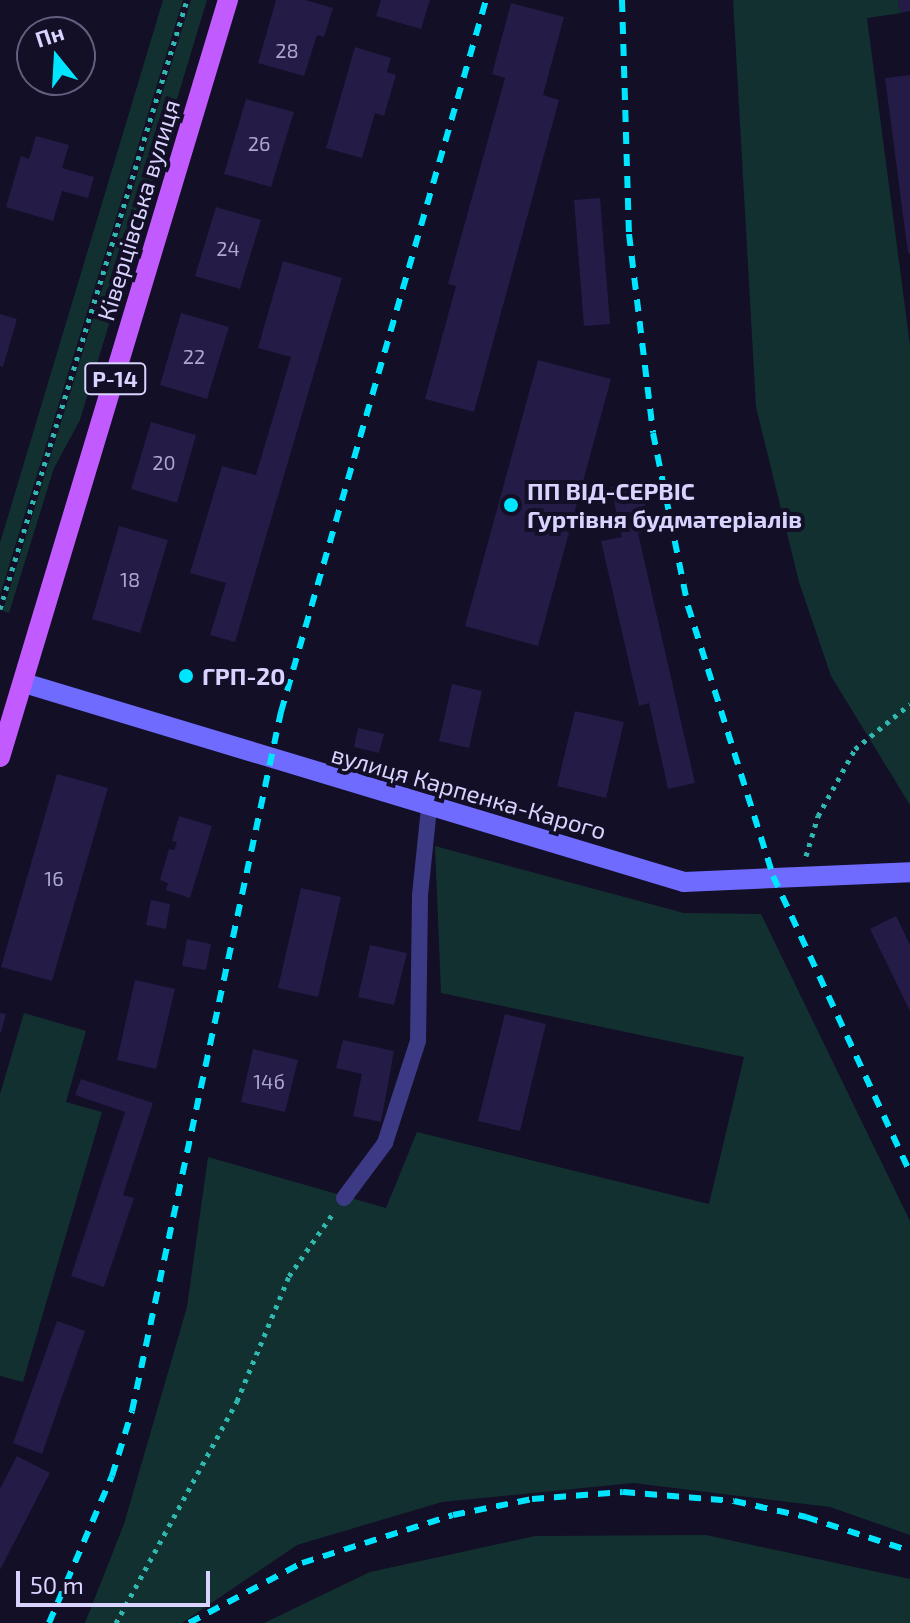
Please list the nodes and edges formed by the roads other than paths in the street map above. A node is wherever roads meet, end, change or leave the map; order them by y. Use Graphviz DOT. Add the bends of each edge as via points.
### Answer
graph roads {
  1 [pos="228,0"];
  2 [pos="24,683"];
  3 [pos="0,757"];
  4 [pos="429,808"];
  5 [pos="910,872"];
  6 [pos="344,1198"];
  1 -- 2 [label="main road, Ківерцівська вулиця / Р-14"];
  2 -- 3 [label="main road, Ківерцівська вулиця / Р-14"];
  2 -- 4 [label="main road, вулиця Карпенка-Карого"];
  4 -- 5 [label="main road, вулиця Карпенка-Карого" via="684,882"];
  4 -- 6 [label="lane" via="420,895 418,1041 385,1143"];
}
